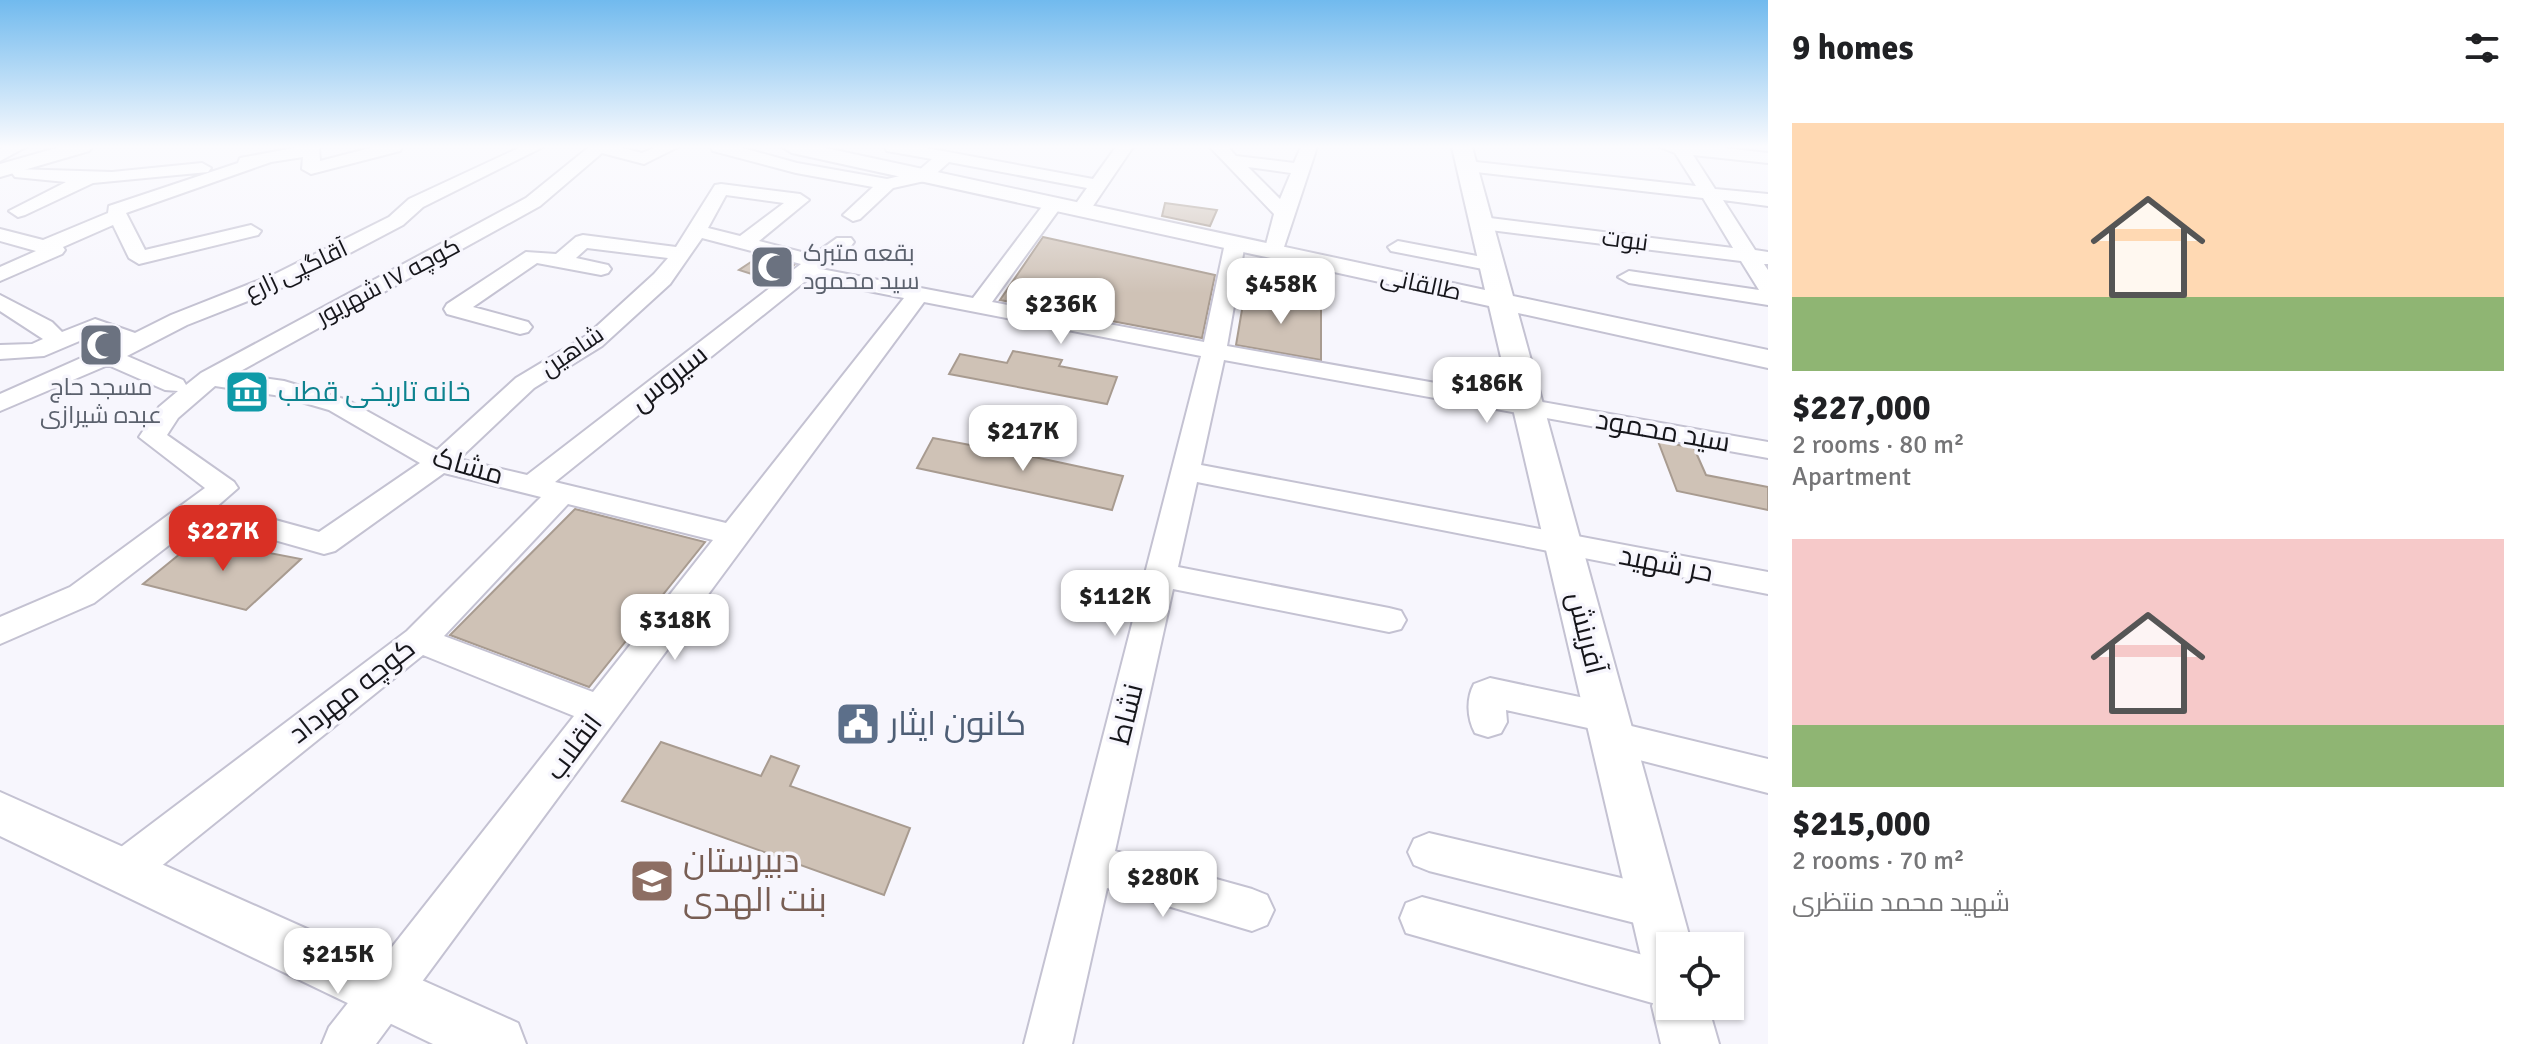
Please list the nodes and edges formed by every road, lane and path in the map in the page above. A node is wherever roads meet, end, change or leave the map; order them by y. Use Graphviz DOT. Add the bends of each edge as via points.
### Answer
graph roads {
  1 [pos="52,196"];
  2 [pos="162,196"];
  3 [pos="431,196"];
  4 [pos="541,196"];
  5 [pos="717,196"];
  6 [pos="769,196"];
  7 [pos="874,196"];
  8 [pos="1015,196"];
  9 [pos="1091,196"];
  10 [pos="1267,196"];
  11 [pos="1291,196"];
  12 [pos="1475,196"];
  13 [pos="1711,196"];
  14 [pos="1732,196"];
  15 [pos="1768,200"];
  16 [pos="1054,204"];
  17 [pos="1081,210"];
  18 [pos="18,211"];
  19 [pos="1284,213"];
  20 [pos="853,215"];
  21 [pos="118,216"];
  22 [pos="1482,223"];
  23 [pos="694,230"];
  24 [pos="251,231"];
  25 [pos="0,235"];
  26 [pos="844,242"];
  27 [pos="743,243"];
  28 [pos="1235,243"];
  29 [pos="45,247"];
  30 [pos="1398,247"];
  31 [pos="1274,252"];
  32 [pos="682,254"];
  33 [pos="1758,257"];
  34 [pos="560,261"];
  35 [pos="810,267"];
  36 [pos="601,269"];
  37 [pos="0,275"];
  38 [pos="1629,277"];
  39 [pos="1498,284"];
  40 [pos="1768,287"];
  41 [pos="917,296"];
  42 [pos="1768,298"];
  43 [pos="0,302"];
  44 [pos="977,307"];
  45 [pos="179,320"];
  46 [pos="520,327"];
  47 [pos="217,331"];
  48 [pos="58,341"];
  49 [pos="138,342"];
  50 [pos="1214,351"];
  51 [pos="0,352"];
  52 [pos="108,356"];
  53 [pos="1768,359"];
  54 [pos="210,378"];
  55 [pos="174,385"];
  56 [pos="0,403"];
  57 [pos="1529,407"];
  58 [pos="1768,450"];
  59 [pos="439,463"];
  60 [pos="1186,471"];
  61 [pos="548,488"];
  62 [pos="173,529"];
  63 [pos="734,535"];
  64 [pos="1564,544"];
  65 [pos="1161,575"];
  66 [pos="1768,583"];
  67 [pos="1389,620"];
  68 [pos="0,631"];
  69 [pos="419,640"];
  70 [pos="602,711"];
  71 [pos="1488,722"];
  72 [pos="1610,727"];
  73 [pos="1768,776"];
  74 [pos="0,813"];
  75 [pos="1429,852"];
  76 [pos="1091,864"];
  77 [pos="124,870"];
  78 [pos="1655,907"];
  79 [pos="1252,910"];
  80 [pos="1422,918"];
  81 [pos="1661,932"];
  82 [pos="1656,981"];
  83 [pos="386,993"];
  84 [pos="1684,1020"];
  85 [pos="346,1044"];
  86 [pos="497,1044"];
  87 [pos="1048,1044"];
  88 [pos="1690,1044"];
  1 -- 18 [label="street"];
  2 -- 21 [label="street" via="116,210"];
  3 -- 45 [label="street, آقاگپی زارع" via="341,251"];
  4 -- 54 [label="street, کوچه ۱۷ شهریور"];
  5 -- 23 [label="street, شاهین"];
  6 -- 27 [label="street" via="800,200"];
  7 -- 20 [label="street"];
  8 -- 16 [label="main road, طالقانی"];
  9 -- 17 [label="street"];
  10 -- 19 [label="street"];
  11 -- 19 [label="street"];
  12 -- 22 [label="main road, آفرینش"];
  13 -- 33 [label="street"];
  14 -- 15 [label="street"];
  16 -- 17 [label="main road, طالقانی"];
  16 -- 44 [label="street"];
  17 -- 28 [label="main road, طالقانی"];
  19 -- 31 [label="street"];
  21 -- 24 [label="street" via="139,258"];
  21 -- 29 [label="street"];
  22 -- 33 [label="street, نبوت"];
  22 -- 39 [label="main road, آفرینش"];
  23 -- 27 [label="street, سید محمود"];
  23 -- 32 [label="street, شاهین"];
  25 -- 29 [label="street"];
  26 -- 35 [label="street, سیروس"];
  27 -- 35 [label="street, سید محمود"];
  28 -- 31 [label="main road, طالقانی"];
  28 -- 50 [label="street, نشاط"];
  29 -- 37 [label="street" via="55,250"];
  30 -- 39 [label="street"];
  31 -- 39 [label="main road, طالقانی"];
  32 -- 34 [label="street" via="583,241"];
  32 -- 59 [label="street, شاهین" via="594,341 525,383"];
  33 -- 40 [label="street"];
  34 -- 36 [label="street"];
  34 -- 46 [label="street" via="533,256 455,309"];
  35 -- 41 [label="street, سید محمود"];
  35 -- 61 [label="street, سیروس"];
  38 -- 42 [label="street"];
  39 -- 53 [label="main road, طالقانی"];
  39 -- 57 [label="main road, آفرینش"];
  41 -- 44 [label="street, سید محمود"];
  41 -- 63 [label="street, انقلاب"];
  43 -- 48 [label="street"];
  44 -- 50 [label="street, سید محمود"];
  45 -- 47 [label="street"];
  45 -- 49 [label="street, آقاگپی زارع"];
  48 -- 49 [label="street" via="95,326"];
  48 -- 51 [label="street" via="36,351"];
  49 -- 52 [label="street, آقاگپی زارع"];
  50 -- 57 [label="street, سید محمود"];
  50 -- 60 [label="street, نشاط"];
  52 -- 55 [label="street"];
  52 -- 56 [label="street, آقاگپی زارع"];
  54 -- 59 [label="street, مشاک" via="284,389 338,405"];
  54 -- 62 [label="street, کوچه ۱۷ شهریور" via="168,413 152,437 224,488"];
  57 -- 58 [label="street, سید محمود"];
  57 -- 64 [label="main road, آفرینش"];
  59 -- 61 [label="street, مشاک"];
  59 -- 62 [label="street, شاهین" via="324,544 246,522"];
  60 -- 64 [label="street, حر شهید"];
  60 -- 65 [label="street, نشاط"];
  61 -- 63 [label="street, مشاک"];
  61 -- 69 [label="street, کوچه مهرداد"];
  62 -- 68 [label="street" via="82,595"];
  63 -- 70 [label="street, انقلاب"];
  64 -- 66 [label="street, حر شهید"];
  64 -- 72 [label="main road, آفرینش"];
  65 -- 67 [label="street"];
  65 -- 76 [label="street, نشاط"];
  69 -- 70 [label="street"];
  69 -- 77 [label="street, کوچه مهرداد"];
  70 -- 83 [label="street, انقلاب"];
  71 -- 72 [label="street" via="1490,692"];
  72 -- 73 [label="street"];
  72 -- 78 [label="main road, آفرینش"];
  74 -- 77 [label="main road"];
  75 -- 78 [label="street"];
  76 -- 79 [label="street"];
  76 -- 87 [label="street, نشاط"];
  77 -- 83 [label="main road"];
  78 -- 81 [label="main road, آفرینش"];
  80 -- 82 [label="street"];
  83 -- 85 [label="street, انقلاب"];
  83 -- 86 [label="main road"];
  84 -- 88 [label="main road"];
}
